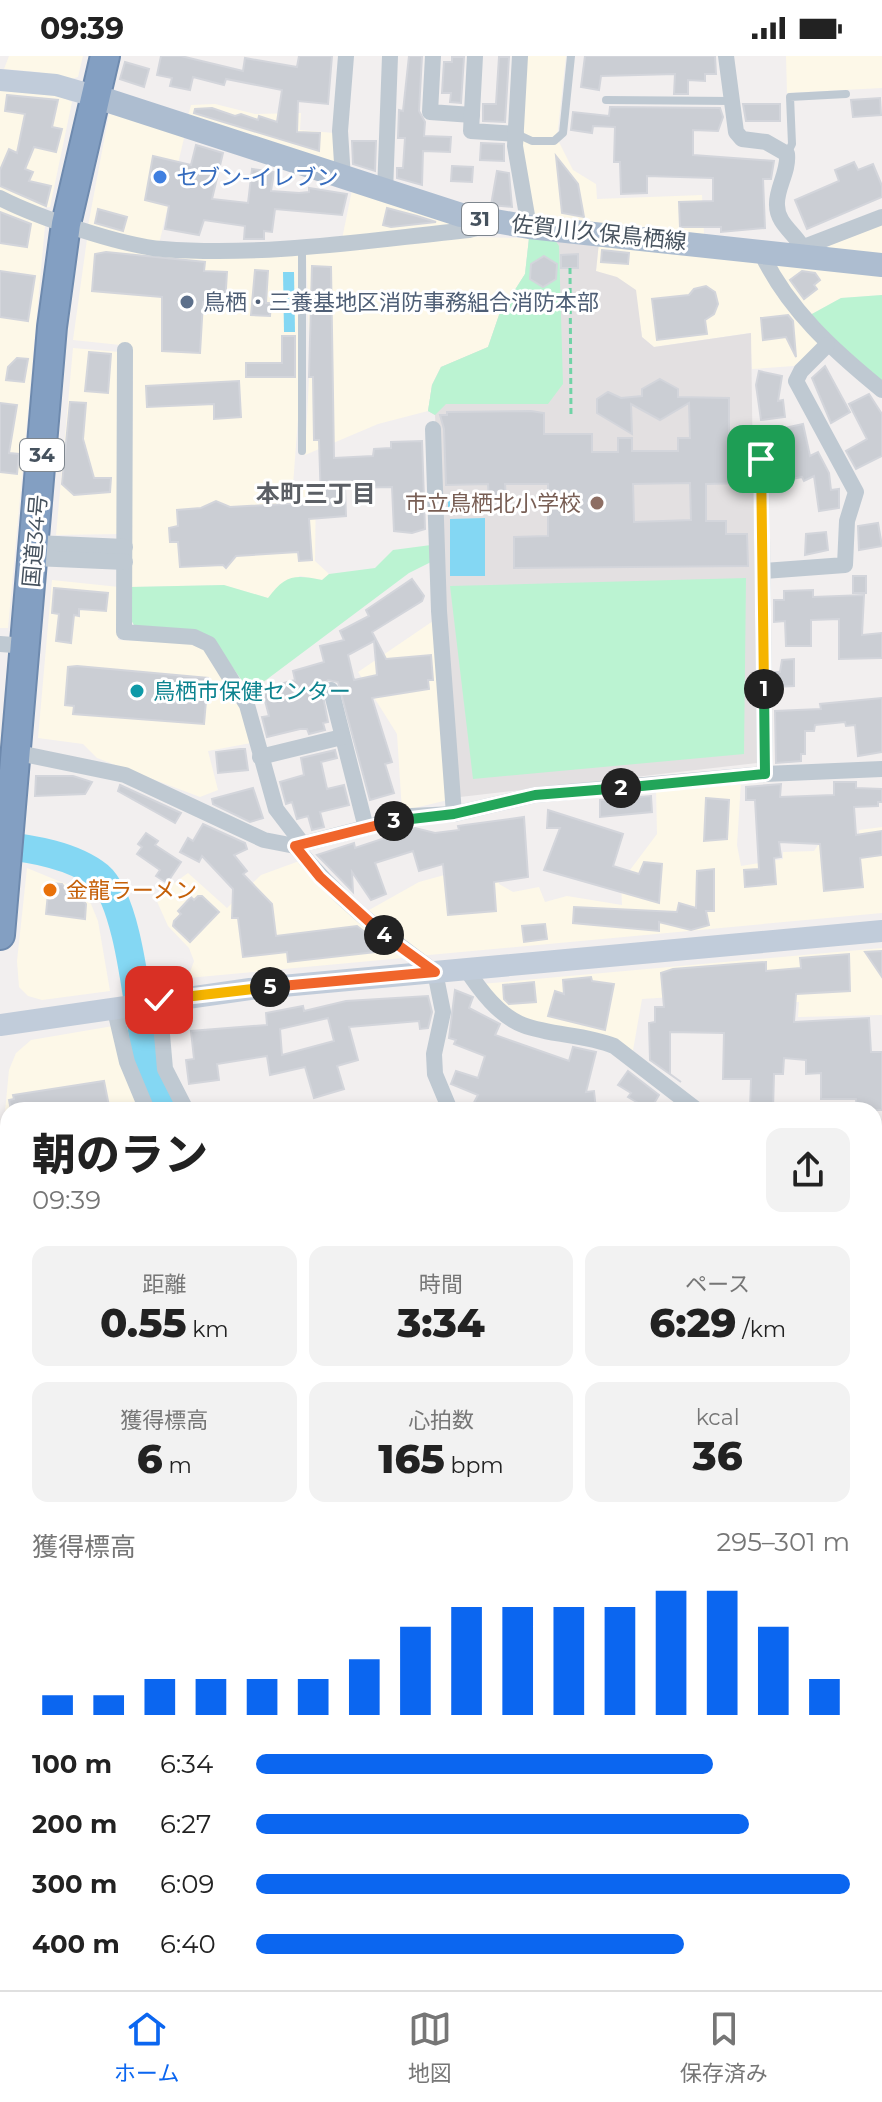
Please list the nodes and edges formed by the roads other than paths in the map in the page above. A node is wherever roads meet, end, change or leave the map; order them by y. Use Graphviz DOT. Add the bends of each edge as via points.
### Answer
graph roads {
  1 [pos="105,56"];
  2 [pos="346,56"];
  3 [pos="390,56"];
  4 [pos="433,56"];
  5 [pos="475,56"];
  6 [pos="520,56"];
  7 [pos="571,56"];
  8 [pos="726,56"];
  9 [pos="0,80"];
  10 [pos="846,94"];
  11 [pos="94,96"];
  12 [pos="606,100"];
  13 [pos="731,101"];
  14 [pos="472,115"];
  15 [pos="516,134"];
  16 [pos="787,154"];
  17 [pos="343,179"];
  18 [pos="385,192"];
  19 [pos="0,198"];
  20 [pos="882,217"];
  21 [pos="496,223"];
  22 [pos="66,224"];
  23 [pos="529,227"];
  24 [pos="302,246"];
  25 [pos="760,250"];
  26 [pos="804,251"];
  27 [pos="882,265"];
  28 [pos="827,345"];
  29 [pos="125,350"];
  30 [pos="882,390"];
  31 [pos="433,429"];
  32 [pos="302,451"];
  33 [pos="761,459"];
  34 [pos="34,551"];
  35 [pos="125,555"];
  36 [pos="764,571"];
  37 [pos="13,645"];
  38 [pos="331,690"];
  39 [pos="342,737"];
  40 [pos="14,752"];
  41 [pos="260,757"];
  42 [pos="882,769"];
  43 [pos="765,774"];
  44 [pos="454,814"];
  45 [pos="366,828"];
  46 [pos="298,844"];
  47 [pos="882,931"];
  48 [pos="0,935"];
  49 [pos="466,969"];
  50 [pos="435,972"];
  51 [pos="154,1000"];
  52 [pos="116,1006"];
  53 [pos="0,1025"];
  54 [pos="144,1102"];
  55 [pos="182,1102"];
  56 [pos="447,1102"];
  57 [pos="687,1102"];
  1 -- 11 [label="highway, 国道34号 / 34"];
  2 -- 17 [label="street" via="340,131"];
  3 -- 18 [label="street"];
  4 -- 14 [label="street" via="430,112"];
  5 -- 14 [label="street"];
  6 -- 15 [label="street"];
  7 -- 15 [label="lane" via="563,133 554,141"];
  8 -- 13 [label="street"];
  9 -- 11 [label="street" via="56,85"];
  10 -- 16 [label="lane" via="790,97 792,144"];
  11 -- 17 [label="main road, 佐賀川久保鳥栖線 / 31"];
  11 -- 22 [label="highway, 国道34号 / 34"];
  12 -- 13 [label="lane"];
  13 -- 16 [label="street" via="742,139 766,142"];
  14 -- 15 [label="street" via="471,131"];
  15 -- 23 [label="street"];
  16 -- 26 [label="street" via="776,205 781,222"];
  17 -- 18 [label="main road, 佐賀川久保鳥栖線 / 31"];
  18 -- 21 [label="main road, 佐賀川久保鳥栖線 / 31"];
  19 -- 22 [label="street"];
  20 -- 26 [label="street"];
  21 -- 23 [label="main road, 佐賀川久保鳥栖線 / 31"];
  21 -- 24 [label="street"];
  22 -- 24 [label="street" via="160,249"];
  22 -- 34 [label="highway, 国道34号 / 34"];
  23 -- 25 [label="main road, 佐賀川久保鳥栖線 / 31"];
  24 -- 32 [label="lane"];
  25 -- 26 [label="main road, 佐賀川久保鳥栖線 / 31"];
  25 -- 28 [label="street" via="771,273"];
  26 -- 27 [label="main road, 佐賀川久保鳥栖線 / 31"];
  28 -- 30 [label="street"];
  28 -- 36 [label="street" via="796,381 856,492 847,521 845,565"];
  29 -- 35 [label="street"];
  31 -- 44 [label="street"];
  33 -- 36 [label="street"];
  34 -- 35 [label="street"];
  34 -- 37 [label="highway, 国道34号 / 34"];
  35 -- 41 [label="street" via="124,632 194,637 209,644 247,705"];
  36 -- 43 [label="street"];
  37 -- 40 [label="highway, 国道34号 / 34"];
  38 -- 39 [label="street"];
  39 -- 41 [label="street"];
  39 -- 45 [label="street"];
  40 -- 46 [label="street" via="125,775 264,840"];
  40 -- 48 [label="highway, 国道34号 / 34"];
  41 -- 46 [label="street" via="276,809"];
  42 -- 43 [label="street"];
  43 -- 44 [label="street" via="535,795"];
  44 -- 45 [label="street" via="411,816"];
  45 -- 46 [label="street"];
  46 -- 50 [label="street" via="320,877 368,923"];
  47 -- 49 [label="street"];
  49 -- 50 [label="street"];
  49 -- 57 [label="street" via="510,1019 614,1046"];
  50 -- 51 [label="street"];
  50 -- 56 [label="street" via="443,1012 435,1074"];
  51 -- 52 [label="street"];
  51 -- 55 [label="street" via="165,1069"];
  52 -- 53 [label="street"];
  52 -- 54 [label="street" via="127,1062"];
}
